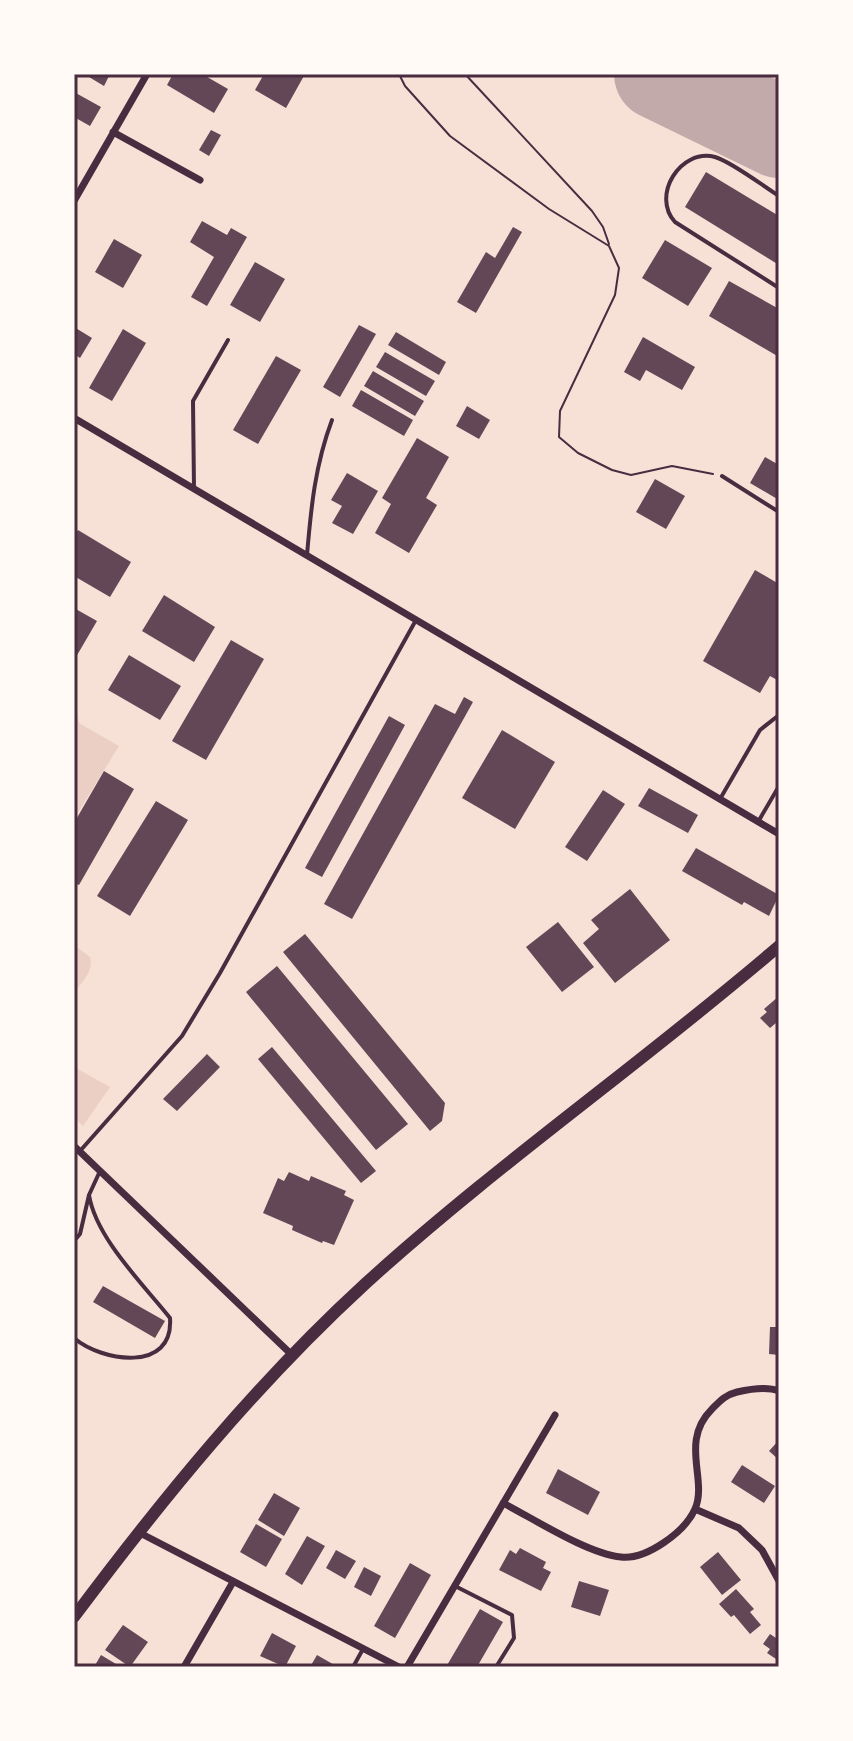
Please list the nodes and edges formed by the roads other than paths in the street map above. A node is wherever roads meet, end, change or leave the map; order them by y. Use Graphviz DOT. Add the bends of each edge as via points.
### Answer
graph roads {
  1 [pos="147,74"];
  2 [pos="113,132"];
  3 [pos="200,180"];
  4 [pos="779,196"];
  5 [pos="74,201"];
  6 [pos="779,288"];
  7 [pos="228,340"];
  8 [pos="74,418"];
  9 [pos="332,420"];
  10 [pos="722,476"];
  11 [pos="194,489"];
  12 [pos="779,512"];
  13 [pos="307,555"];
  14 [pos="416,620"];
  15 [pos="779,715"];
  16 [pos="779,786"];
  17 [pos="720,799"];
  18 [pos="758,822"];
  19 [pos="779,834"];
  20 [pos="779,946"];
  21 [pos="77,1149"];
  22 [pos="100,1171"];
  23 [pos="89,1195"];
  24 [pos="74,1241"];
  25 [pos="74,1338"];
  26 [pos="292,1355"];
  27 [pos="779,1391"];
  28 [pos="555,1415"];
  29 [pos="503,1503"];
  30 [pos="695,1509"];
  31 [pos="138,1532"];
  32 [pos="779,1581"];
  33 [pos="233,1582"];
  34 [pos="455,1585"];
  35 [pos="74,1617"];
  36 [pos="363,1649"];
  37 [pos="184,1667"];
  38 [pos="353,1667"];
  39 [pos="399,1667"];
  40 [pos="407,1667"];
  41 [pos="496,1667"];
  1 -- 2 [label="street"];
  2 -- 3 [label="street"];
  2 -- 5 [label="street"];
  4 -- 6 [label="lane" via="716,158 700,156 674,175 664,200 675,222"];
  7 -- 11 [label="lane" via="193,401"];
  8 -- 11 [label="street"];
  9 -- 13 [label="lane" via="317,465"];
  10 -- 12 [label="lane"];
  11 -- 13 [label="street"];
  13 -- 14 [label="street"];
  14 -- 17 [label="street"];
  14 -- 21 [label="lane" via="182,1036"];
  15 -- 17 [label="lane" via="760,730"];
  16 -- 18 [label="lane"];
  17 -- 18 [label="street"];
  18 -- 19 [label="street"];
  20 -- 26 [label="highway" via="466,1197"];
  21 -- 22 [label="street"];
  22 -- 23 [label="lane"];
  22 -- 26 [label="street"];
  23 -- 24 [label="lane"];
  23 -- 25 [label="lane" via="92,1213 170,1318 171,1332 161,1348 144,1357 111,1356 85,1348"];
  26 -- 31 [label="highway"];
  27 -- 30 [label="street" via="750,1389 726,1395 708,1413 697,1432"];
  28 -- 29 [label="street"];
  29 -- 30 [label="street" via="595,1550 623,1558 656,1549"];
  29 -- 34 [label="street"];
  30 -- 32 [label="street" via="739,1528 762,1550"];
  31 -- 33 [label="street"];
  31 -- 35 [label="highway"];
  33 -- 36 [label="street"];
  33 -- 37 [label="street"];
  34 -- 40 [label="street"];
  34 -- 41 [label="lane" via="512,1615 514,1638"];
  36 -- 38 [label="lane"];
  36 -- 39 [label="street"];
}
